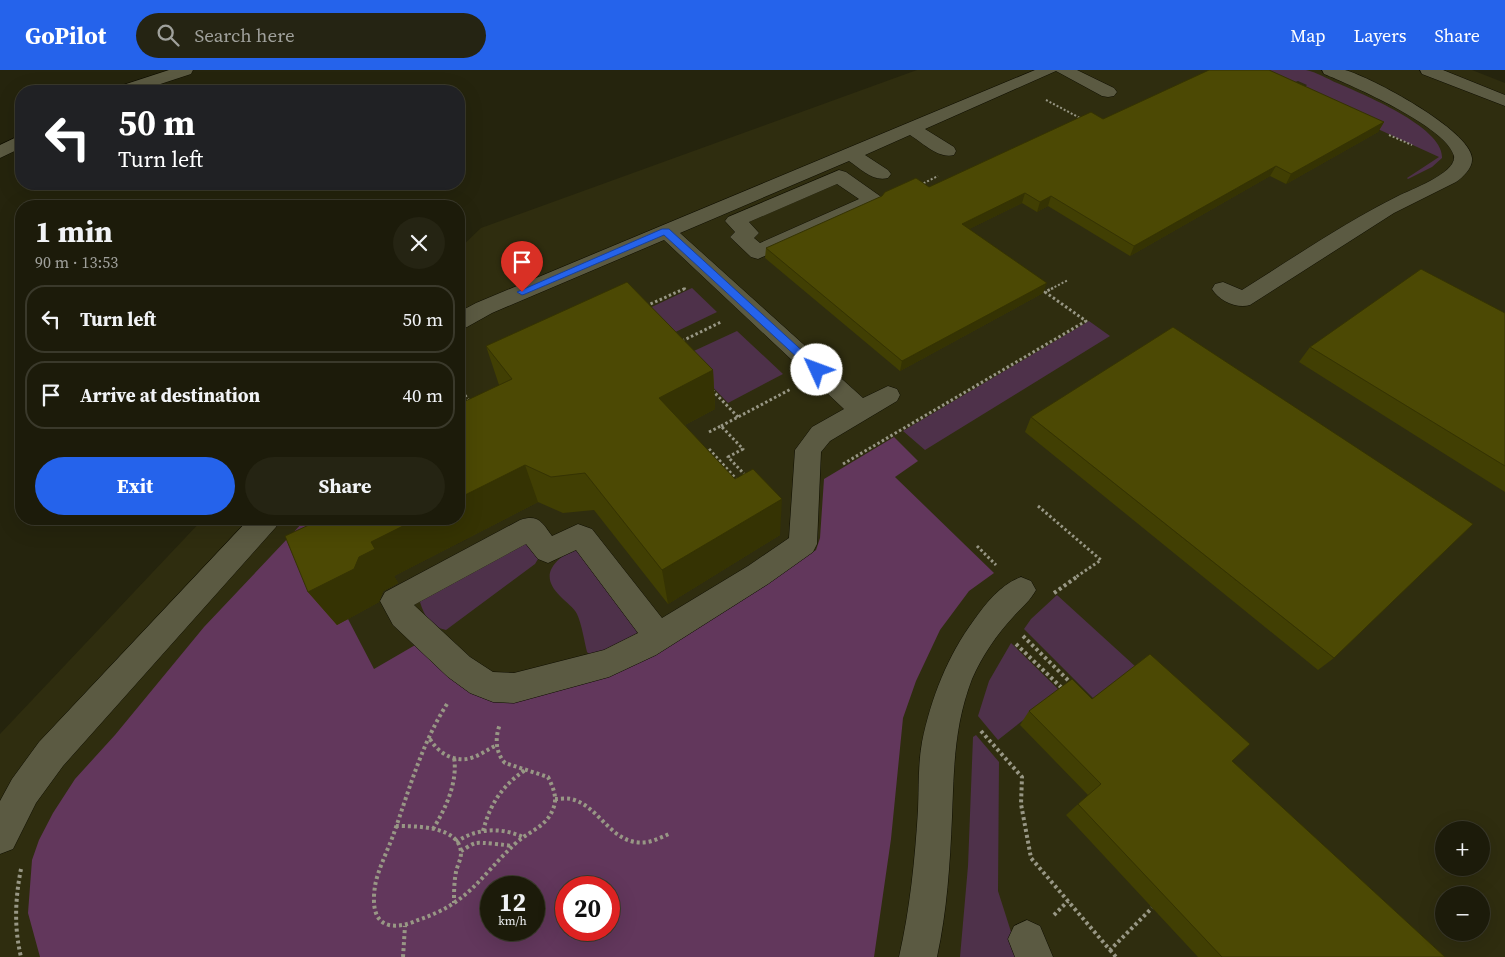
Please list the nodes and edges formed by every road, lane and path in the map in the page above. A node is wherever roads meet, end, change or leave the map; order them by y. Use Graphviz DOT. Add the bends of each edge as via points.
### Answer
graph roads {
  1 [pos="185,70"];
  2 [pos="1049,70"];
  3 [pos="1064,70"];
  4 [pos="1330,70"];
  5 [pos="1428,70"];
  6 [pos="141,85"];
  7 [pos="1108,92"];
  8 [pos="1043,98"];
  9 [pos="1505,101"];
  10 [pos="1080,118"];
  11 [pos="911,128"];
  12 [pos="15,143"];
  13 [pos="947,151"];
  14 [pos="0,152"];
  15 [pos="851,154"];
  16 [pos="881,174"];
  17 [pos="946,174"];
  18 [pos="939,177"];
  19 [pos="873,200"];
  20 [pos="666,231"];
  21 [pos="1068,280"];
  22 [pos="689,287"];
  23 [pos="1223,289"];
  24 [pos="644,307"];
  25 [pos="465,319"];
  26 [pos="724,321"];
  27 [pos="680,342"];
  28 [pos="795,386"];
  29 [pos="711,390"];
  30 [pos="465,395"];
  31 [pos="888,395"];
  32 [pos="472,405"];
  33 [pos="861,410"];
  34 [pos="738,417"];
  35 [pos="721,426"];
  36 [pos="709,432"];
  37 [pos="709,449"];
  38 [pos="841,465"];
  39 [pos="741,484"];
  40 [pos="753,484"];
  41 [pos="1038,506"];
  42 [pos="261,525"];
  43 [pos="1036,593"];
  44 [pos="1017,630"];
  45 [pos="659,638"];
  46 [pos="1011,638"];
  47 [pos="1076,688"];
  48 [pos="1070,697"];
  49 [pos="450,699"];
  50 [pos="500,719"];
  51 [pos="979,728"];
  52 [pos="430,739"];
  53 [pos="497,745"];
  54 [pos="454,757"];
  55 [pos="526,770"];
  56 [pos="555,799"];
  57 [pos="396,826"];
  58 [pos="433,829"];
  59 [pos="483,831"];
  60 [pos="669,834"];
  61 [pos="0,836"];
  62 [pos="523,837"];
  63 [pos="456,842"];
  64 [pos="512,846"];
  65 [pos="461,850"];
  66 [pos="454,904"];
  67 [pos="1152,908"];
  68 [pos="406,926"];
  69 [pos="1110,950"];
  70 [pos="403,957"];
  71 [pos="918,957"];
  72 [pos="1116,957"];
  1 -- 6 [label="street"];
  2 -- 11 [label="street"];
  3 -- 7 [label="street"];
  4 -- 23 [label="street" via="1391,99 1447,134 1463,154 1462,163 1450,178 1387,209 1242,300"];
  5 -- 9 [label="street"];
  8 -- 10 [label="path"];
  11 -- 13 [label="street"];
  11 -- 15 [label="street"];
  12 -- 14 [label="street"];
  15 -- 16 [label="street"];
  15 -- 20 [label="street"];
  17 -- 18 [label="path"];
  19 -- 19 [label="street" via="839,176 735,221 749,233 740,237 758,252"];
  20 -- 25 [label="street"];
  20 -- 33 [label="street"];
  21 -- 38 [label="path" via="1045,292 1086,320"];
  22 -- 24 [label="path"];
  26 -- 27 [label="path"];
  28 -- 34 [label="path"];
  29 -- 34 [label="path"];
  30 -- 32 [label="path"];
  31 -- 33 [label="street"];
  33 -- 45 [label="street" via="818,436 808,450 803,544"];
  34 -- 35 [label="path"];
  35 -- 36 [label="path"];
  35 -- 40 [label="path" via="743,449 728,457"];
  37 -- 39 [label="path"];
  41 -- 43 [label="path" via="1100,560"];
  42 -- 61 [label="street" via="51,754 24,791"];
  43 -- 71 [label="street" via="993,616 954,685 939,742 931,877"];
  44 -- 47 [label="path"];
  45 -- 45 [label="street" via="582,537 578,536 548,552 530,528 395,601 404,616 446,656 480,682 493,687 524,686 609,663"];
  46 -- 48 [label="path"];
  49 -- 52 [label="path"];
  50 -- 53 [label="path"];
  51 -- 69 [label="path" via="1022,777 1021,804 1031,858"];
  52 -- 54 [label="path" via="435,748"];
  52 -- 57 [label="path"];
  53 -- 54 [label="path" via="469,759"];
  53 -- 55 [label="path" via="498,756 503,763"];
  54 -- 58 [label="path" via="454,781"];
  55 -- 56 [label="path" via="548,777"];
  55 -- 59 [label="path" via="498,792"];
  56 -- 60 [label="path" via="576,800 610,831 630,842 646,844"];
  56 -- 62 [label="path" via="550,816 531,834"];
  57 -- 58 [label="path"];
  57 -- 68 [label="path" via="376,881 373,899 382,923"];
  58 -- 63 [label="path"];
  59 -- 62 [label="path" via="508,832"];
  59 -- 63 [label="path" via="467,834"];
  62 -- 64 [label="path"];
  63 -- 65 [label="path"];
  64 -- 65 [label="path" via="500,842 476,842"];
  64 -- 66 [label="path" via="477,885"];
  65 -- 66 [label="path"];
  66 -- 68 [label="path"];
  67 -- 69 [label="path"];
  68 -- 70 [label="path" via="402,934"];
  69 -- 72 [label="path"];
}
